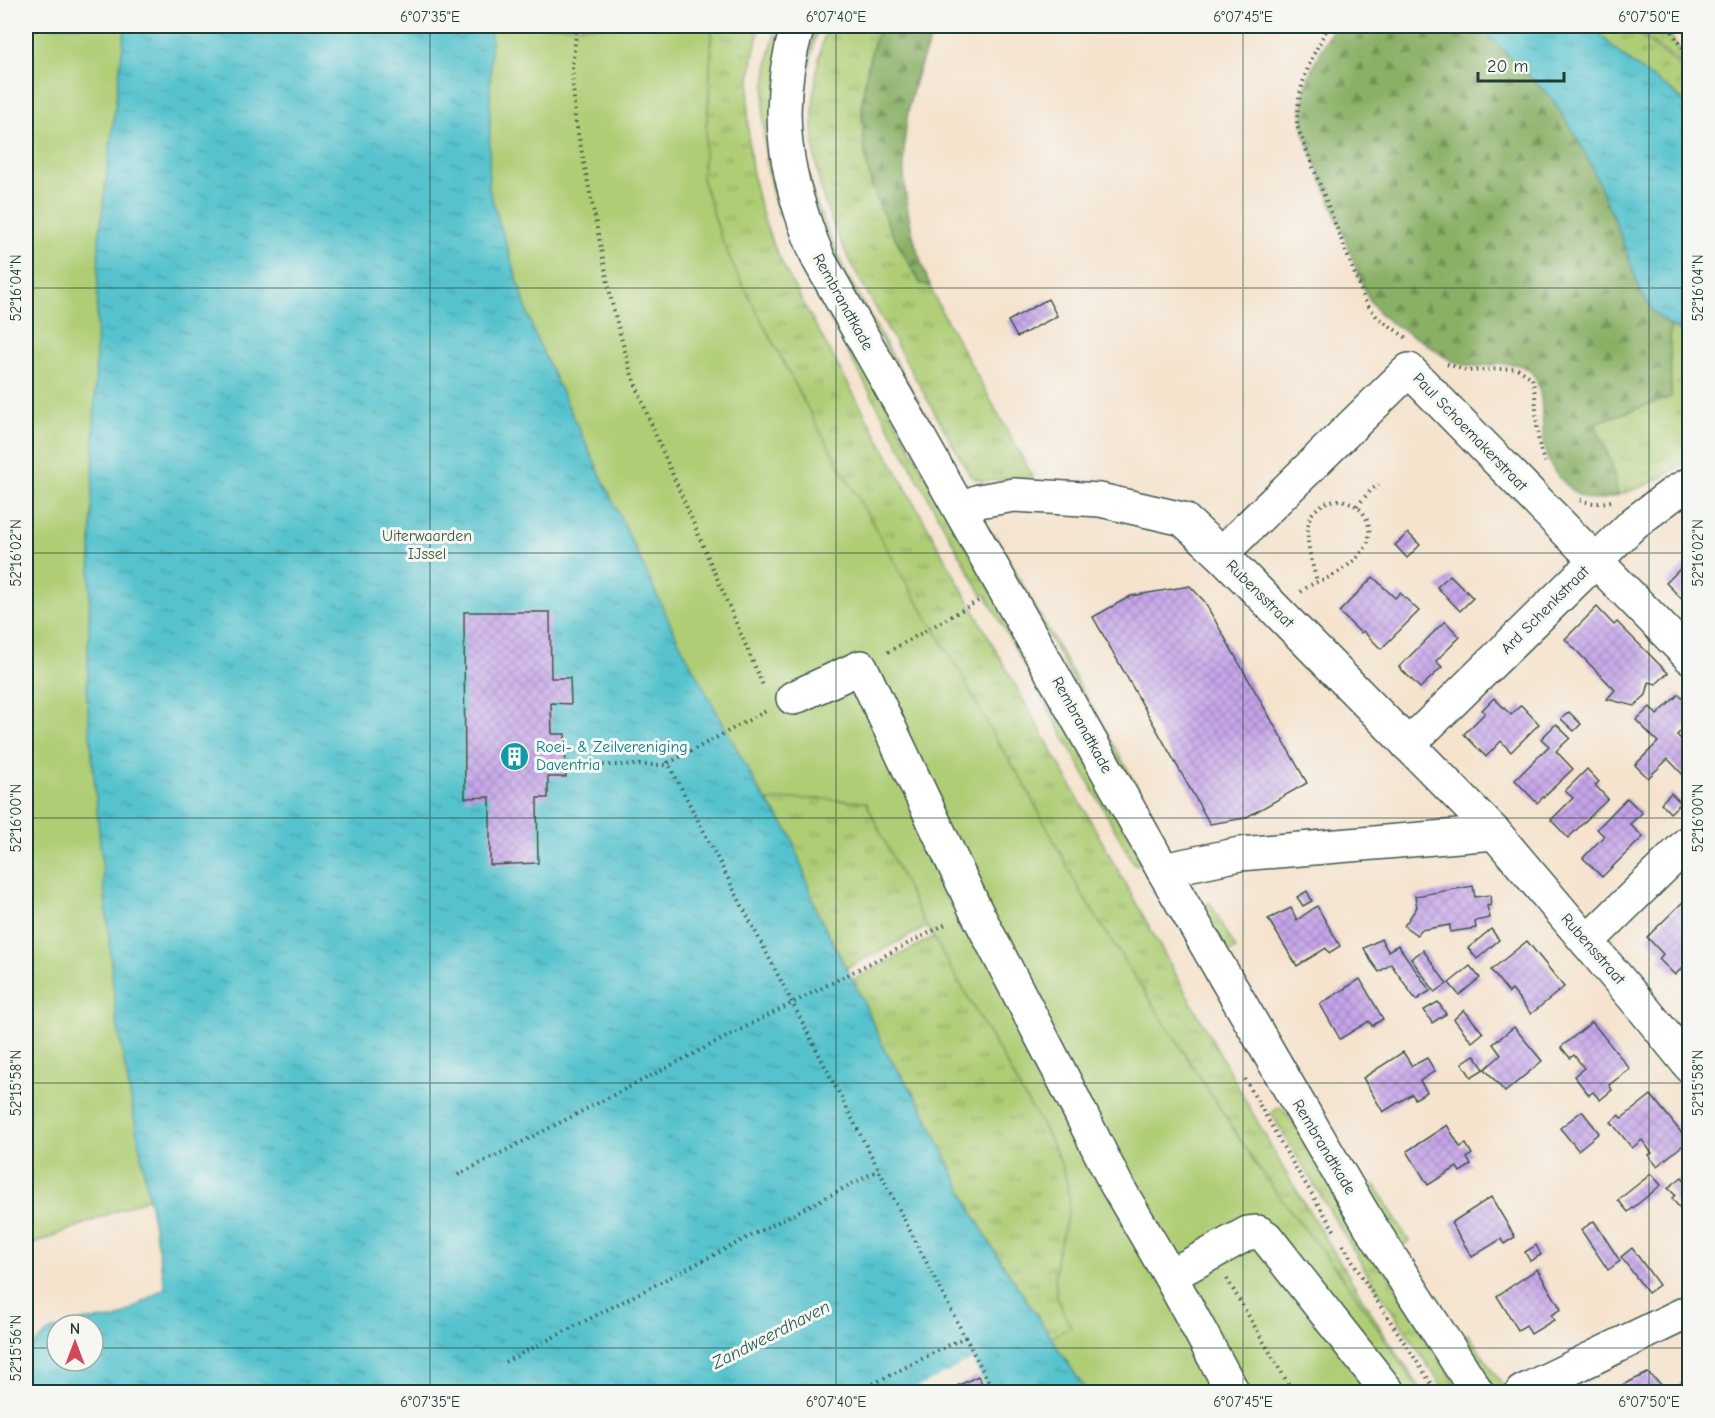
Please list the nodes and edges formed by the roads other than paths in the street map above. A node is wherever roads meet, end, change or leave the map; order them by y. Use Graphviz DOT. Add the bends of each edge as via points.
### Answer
graph roads {
  1 [pos="798,26"];
  2 [pos="1689,484"];
  3 [pos="960,509"];
  4 [pos="1221,555"];
  5 [pos="1596,561"];
  6 [pos="1689,657"];
  7 [pos="777,698"];
  8 [pos="1408,745"];
  9 [pos="1495,834"];
  10 [pos="1689,841"];
  11 [pos="1163,870"];
  12 [pos="1587,942"];
  13 [pos="1689,1066"];
  14 [pos="1170,1276"];
  15 [pos="1684,1317"];
  16 [pos="1233,1392"];
  17 [pos="1388,1392"];
  18 [pos="1477,1392"];
  19 [pos="1522,1392"];
  1 -- 3 [label="street, Rembrandtkade" via="787,78 784,128 789,170 806,228 819,260"];
  2 -- 5 [label="street, Ard Schenkstraat" via="1635,524"];
  3 -- 4 [label="street, Rubensstraat" via="1014,495 1100,500 1183,519"];
  3 -- 11 [label="street, Rembrandtkade"];
  4 -- 5 [label="street, Paul Schoemakerstraat" via="1409,370"];
  4 -- 8 [label="street, Rubensstraat"];
  5 -- 6 [label="street, Paul Schoemakerstraat"];
  5 -- 8 [label="street, Ard Schenkstraat"];
  7 -- 14 [label="street" via="861,667 975,909 1116,1184"];
  8 -- 9 [label="street, Rubensstraat"];
  9 -- 11 [label="street" via="1240,854"];
  9 -- 12 [label="street, Rubensstraat"];
  10 -- 12 [label="street"];
  11 -- 18 [label="street, Rembrandtkade" via="1369,1224"];
  12 -- 13 [label="street, Rubensstraat"];
  14 -- 16 [label="street"];
  14 -- 17 [label="street" via="1248,1233 1258,1232 1266,1237"];
  15 -- 19 [label="street"];
}
